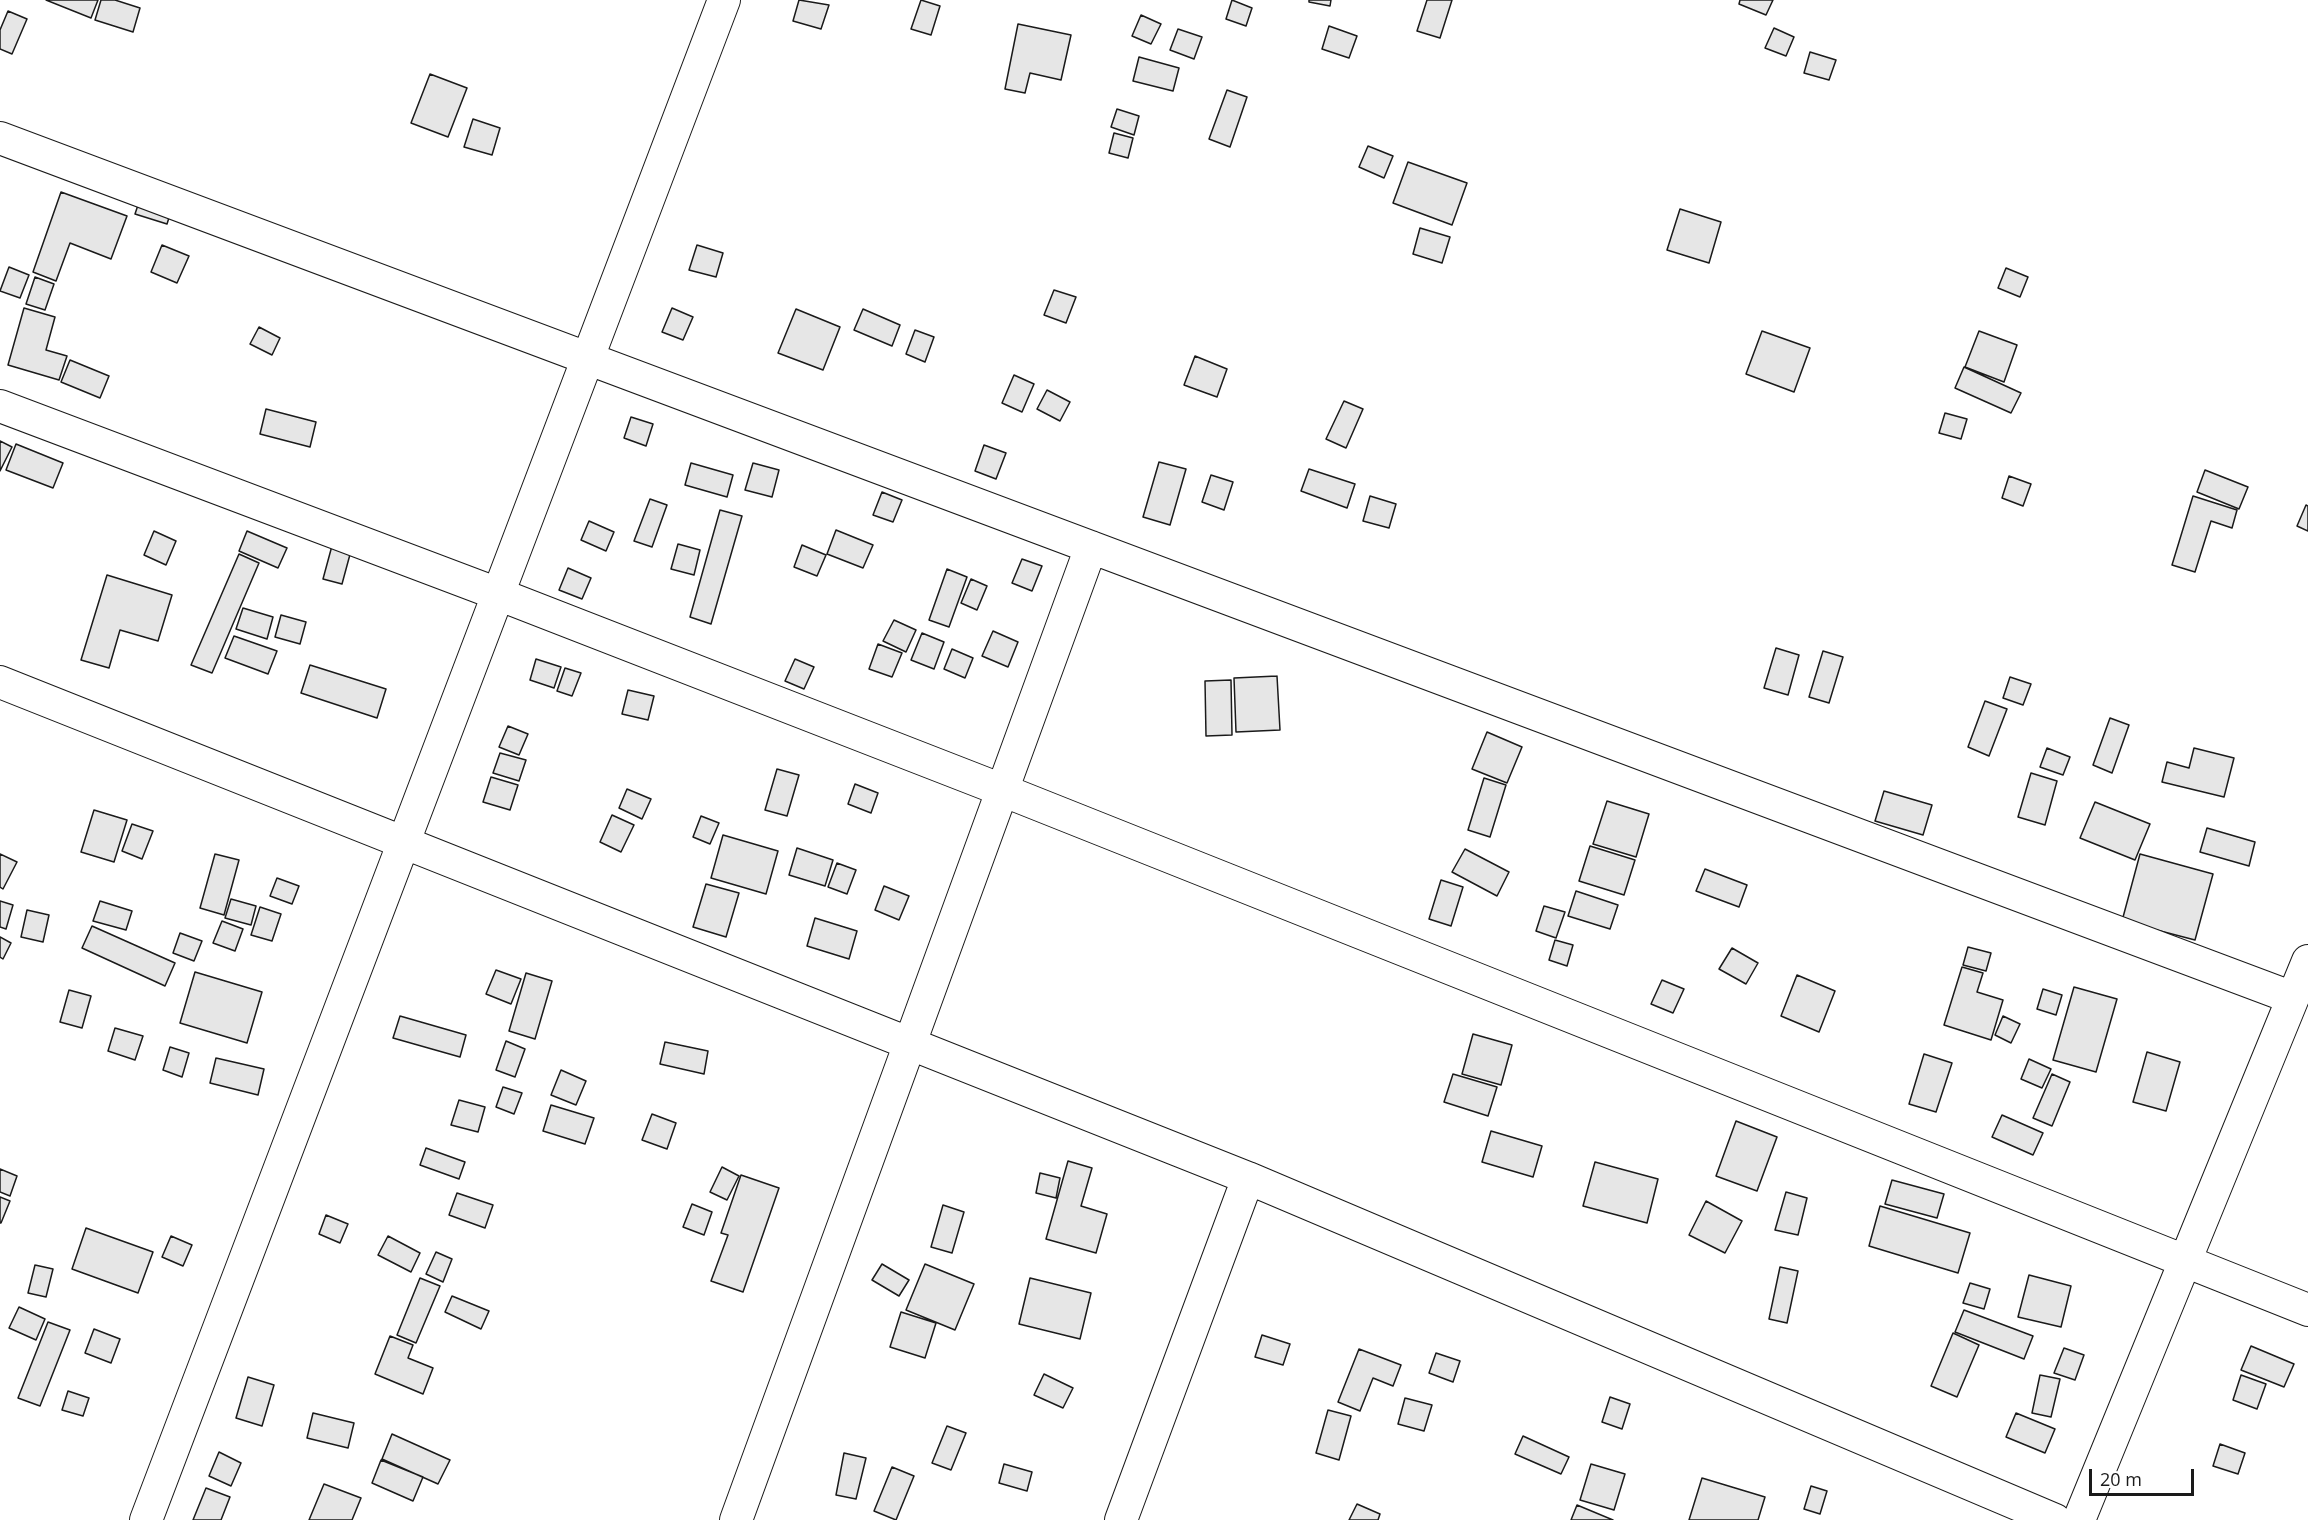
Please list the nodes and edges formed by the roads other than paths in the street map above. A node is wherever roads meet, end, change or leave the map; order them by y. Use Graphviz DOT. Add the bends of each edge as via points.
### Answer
graph roads {
  1 [pos="724,0"];
  2 [pos="0,138"];
  3 [pos="587,359"];
  4 [pos="0,406"];
  5 [pos="1091,548"];
  6 [pos="498,594"];
  7 [pos="0,682"];
  8 [pos="1002,790"];
  9 [pos="403,842"];
  10 [pos="2308,961"];
  11 [pos="2293,998"];
  12 [pos="909,1043"];
  13 [pos="1248,1178"];
  14 [pos="2185,1261"];
  15 [pos="2308,1310"];
  16 [pos="146,1520"];
  17 [pos="736,1520"];
  18 [pos="1121,1520"];
  19 [pos="2055,1520"];
  20 [pos="2079,1520"];
  1 -- 3 [label="street"];
  2 -- 3 [label="street"];
  3 -- 5 [label="street"];
  3 -- 6 [label="street"];
  4 -- 6 [label="street"];
  5 -- 8 [label="street"];
  5 -- 11 [label="street"];
  6 -- 8 [label="street"];
  6 -- 9 [label="street"];
  7 -- 9 [label="street"];
  8 -- 12 [label="street"];
  8 -- 14 [label="street"];
  9 -- 12 [label="street"];
  9 -- 16 [label="street"];
  10 -- 11 [label="street"];
  11 -- 14 [label="street"];
  12 -- 13 [label="street"];
  12 -- 17 [label="street"];
  13 -- 18 [label="street"];
  13 -- 19 [label="street"];
  14 -- 15 [label="street"];
  14 -- 20 [label="street"];
}
